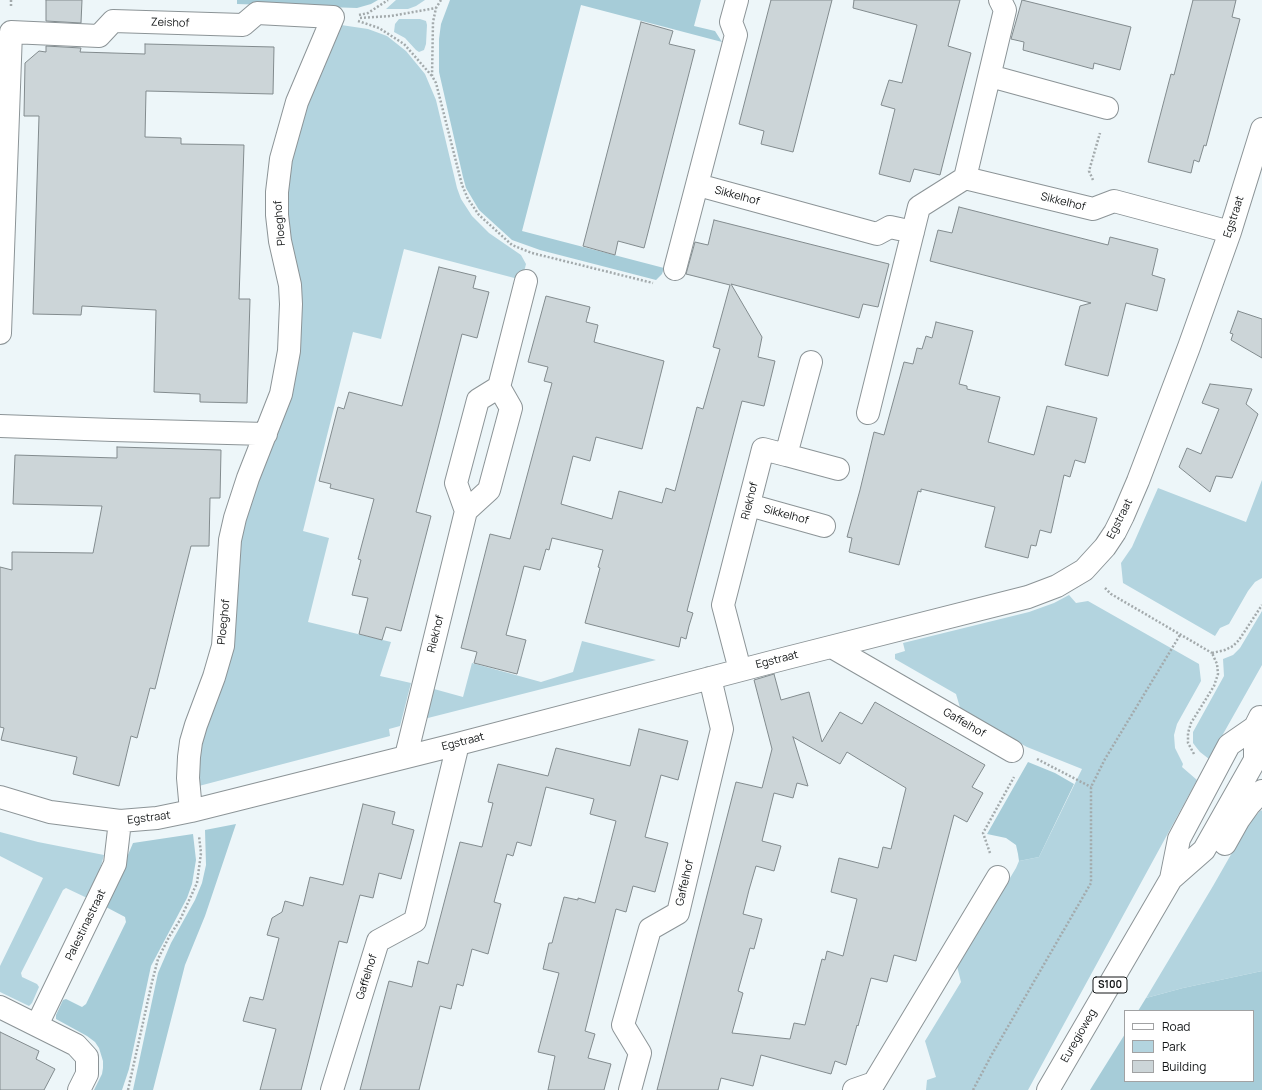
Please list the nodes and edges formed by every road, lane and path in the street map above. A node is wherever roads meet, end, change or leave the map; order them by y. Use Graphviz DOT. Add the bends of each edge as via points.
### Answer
graph roads {
  1 [pos="388,0"];
  2 [pos="441,0"];
  3 [pos="737,0"];
  4 [pos="1000,0"];
  5 [pos="436,8"];
  6 [pos="349,18"];
  7 [pos="432,76"];
  8 [pos="990,76"];
  9 [pos="1107,108"];
  10 [pos="1262,129"];
  11 [pos="965,178"];
  12 [pos="698,185"];
  13 [pos="1103,206"];
  14 [pos="913,232"];
  15 [pos="1230,232"];
  16 [pos="676,269"];
  17 [pos="526,281"];
  18 [pos="0,333"];
  19 [pos="811,362"];
  20 [pos="500,386"];
  21 [pos="868,413"];
  22 [pos="0,426"];
  23 [pos="266,434"];
  24 [pos="786,456"];
  25 [pos="838,469"];
  26 [pos="748,505"];
  27 [pos="466,512"];
  28 [pos="824,526"];
  29 [pos="1084,570"];
  30 [pos="1262,605"];
  31 [pos="1180,635"];
  32 [pos="832,647"];
  33 [pos="740,670"];
  34 [pos="710,678"];
  35 [pos="1258,720"];
  36 [pos="458,744"];
  37 [pos="1019,753"];
  38 [pos="406,756"];
  39 [pos="1091,787"];
  40 [pos="1262,791"];
  41 [pos="0,797"];
  42 [pos="191,811"];
  43 [pos="120,821"];
  44 [pos="998,877"];
  45 [pos="1171,879"];
  46 [pos="0,1007"];
  47 [pos="37,1025"];
  48 [pos="79,1090"];
  49 [pos="128,1090"];
  50 [pos="332,1090"];
  51 [pos="630,1090"];
  52 [pos="854,1090"];
  53 [pos="973,1090"];
  54 [pos="1048,1090"];
  1 -- 6 [label="path" via="368,13"];
  2 -- 5 [label="path"];
  3 -- 12 [label="street" via="731,22 736,36"];
  4 -- 8 [label="street" via="1005,10"];
  5 -- 6 [label="path" via="369,18"];
  5 -- 7 [label="path" via="433,22"];
  6 -- 7 [label="path" via="379,28 404,44"];
  6 -- 18 [label="street, Zeishof" via="257,13 243,25 113,21 99,36 10,32"];
  6 -- 23 [label="street, Ploeghof" via="297,102 281,159 277,215 290,285 289,351 281,394"];
  7 -- 16 [label="path" via="468,199 479,215 512,245 532,253 658,284"];
  8 -- 9 [label="street"];
  8 -- 11 [label="street"];
  9 -- 13 [label="path" via="1089,171"];
  10 -- 15 [label="street, Egstraat"];
  11 -- 13 [label="street, Sikkelhof" via="1093,209"];
  11 -- 14 [label="street" via="919,206"];
  12 -- 14 [label="street, Sikkelhof" via="876,234 890,227"];
  12 -- 16 [label="street"];
  13 -- 15 [label="street, Sikkelhof" via="1114,201"];
  14 -- 21 [label="street"];
  15 -- 29 [label="street, Egstraat" via="1189,347 1123,516 1105,547"];
  17 -- 20 [label="street"];
  19 -- 24 [label="street"];
  20 -- 27 [label="street" via="511,408 491,483 489,490"];
  20 -- 27 [label="street" via="478,400 456,483"];
  22 -- 23 [label="street"];
  23 -- 42 [label="street, Ploeghof" via="248,478 230,540 223,646 191,742 188,778"];
  24 -- 25 [label="street"];
  24 -- 26 [label="street, Riekhof" via="763,449"];
  26 -- 28 [label="street, Sikkelhof"];
  26 -- 33 [label="street, Riekhof" via="723,605"];
  27 -- 38 [label="street, Riekhof"];
  29 -- 31 [label="path" via="1111,594"];
  29 -- 32 [label="street, Egstraat" via="1057,586 1028,597"];
  30 -- 31 [label="path" via="1240,640 1225,650 1212,653"];
  31 -- 39 [label="path" via="1105,759"];
  32 -- 33 [label="street, Egstraat"];
  32 -- 37 [label="street, Gaffelhof"];
  33 -- 34 [label="street, Egstraat"];
  34 -- 36 [label="street, Egstraat"];
  34 -- 51 [label="street, Gaffelhof" via="722,729 678,913 650,928 623,1025 640,1053"];
  35 -- 45 [label="street, Euregioweg / S100" via="1229,745 1179,840"];
  35 -- 45 [label="street, Euregioweg / S100" via="1255,760 1204,850"];
  36 -- 38 [label="street, Egstraat"];
  36 -- 50 [label="street, Gaffelhof" via="416,921 378,941"];
  37 -- 39 [label="path"];
  37 -- 44 [label="path" via="983,833"];
  38 -- 42 [label="street, Egstraat"];
  39 -- 53 [label="path" via="1091,883 990,1056"];
  40 -- 45 [label="street" via="1239,819 1218,857"];
  41 -- 43 [label="street, Egstraat" via="50,812"];
  42 -- 43 [label="street, Egstraat" via="157,818"];
  42 -- 49 [label="path" via="199,835 201,853 197,883 158,958"];
  43 -- 47 [label="street, Palestinastraat" via="115,864"];
  44 -- 52 [label="street" via="874,1084"];
  45 -- 54 [label="street, Euregioweg / S100"];
  46 -- 47 [label="street"];
  47 -- 48 [label="street" via="76,1045 87,1057 87,1074"];
}
